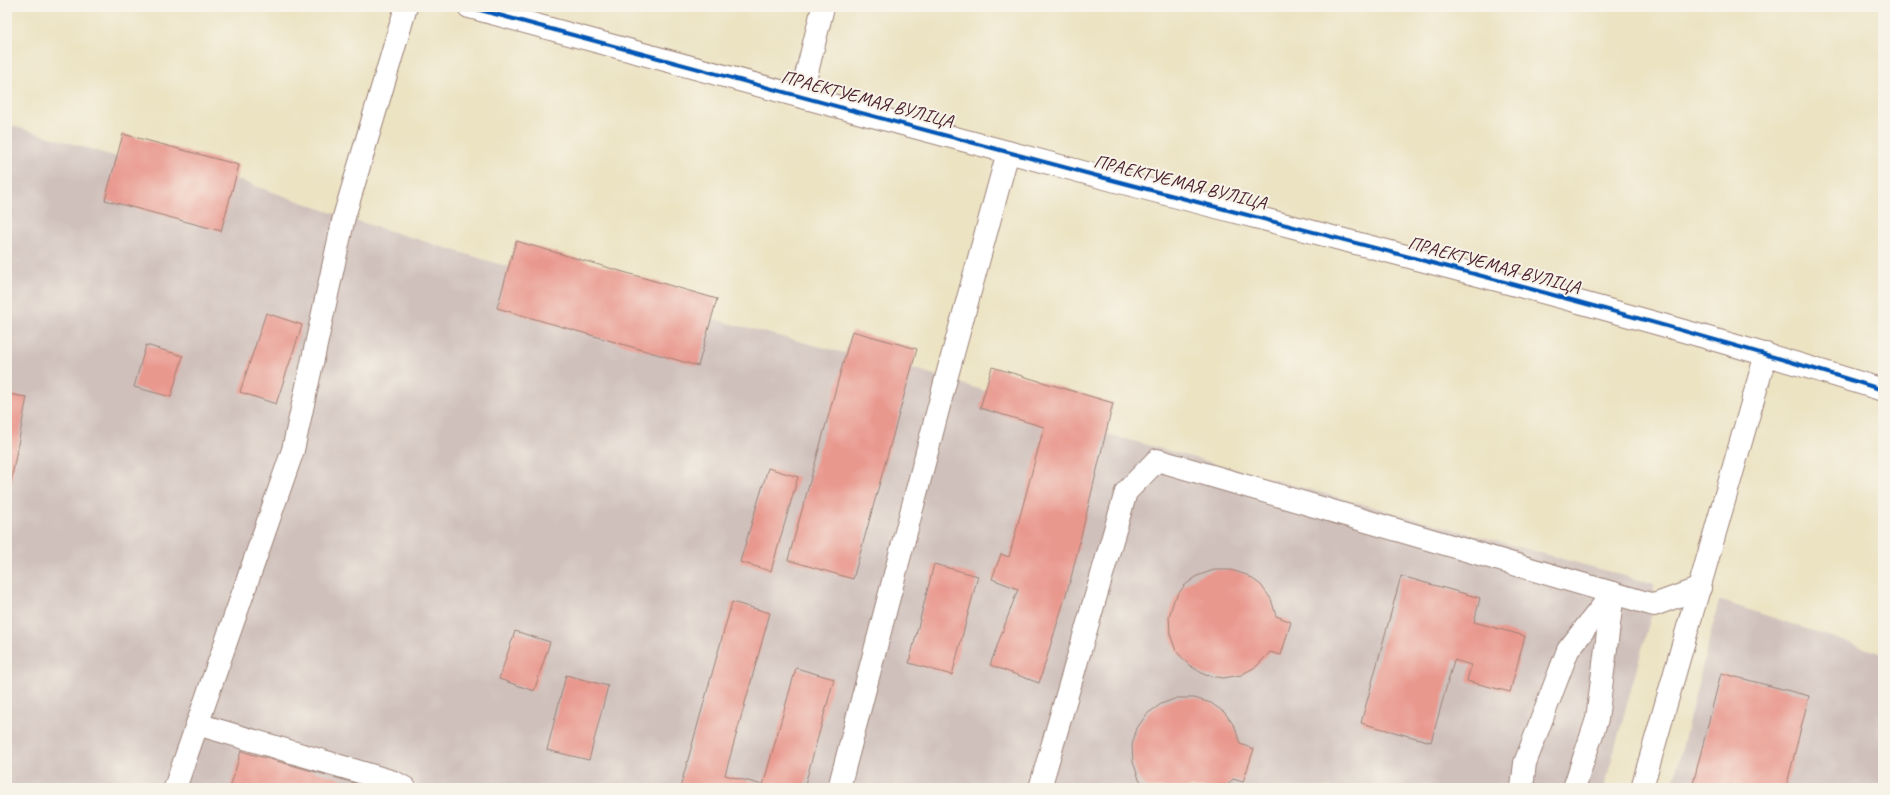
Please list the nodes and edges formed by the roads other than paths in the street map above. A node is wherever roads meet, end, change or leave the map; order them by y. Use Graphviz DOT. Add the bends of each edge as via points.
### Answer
graph roads {
  1 [pos="406,7"];
  2 [pos="469,7"];
  3 [pos="823,7"];
  4 [pos="801,96"];
  5 [pos="1008,152"];
  6 [pos="1766,354"];
  7 [pos="1883,390"];
  8 [pos="1700,588"];
  9 [pos="1613,593"];
  10 [pos="198,724"];
  11 [pos="175,788"];
  12 [pos="406,788"];
  13 [pos="839,788"];
  14 [pos="1040,788"];
  15 [pos="1522,788"];
  16 [pos="1574,788"];
  17 [pos="1642,788"];
  1 -- 10 [label="street" via="344,216 293,450"];
  2 -- 4 [label="street, ПРАЕКТУЕМАЯ ВУЛІЦА"];
  3 -- 4 [label="street"];
  4 -- 5 [label="street, ПРАЕКТУЕМАЯ ВУЛІЦА"];
  5 -- 6 [label="street, ПРАЕКТУЕМАЯ ВУЛІЦА" via="1439,263"];
  5 -- 13 [label="street"];
  6 -- 7 [label="street, ПРАЕКТУЕМАЯ ВУЛІЦА"];
  6 -- 8 [label="street"];
  8 -- 9 [label="street" via="1654,605"];
  8 -- 17 [label="street"];
  9 -- 14 [label="street" via="1157,460 1126,492"];
  9 -- 15 [label="street" via="1568,650 1525,763"];
  9 -- 16 [label="street" via="1597,719"];
  10 -- 11 [label="street"];
  10 -- 12 [label="street" via="394,782"];
}
